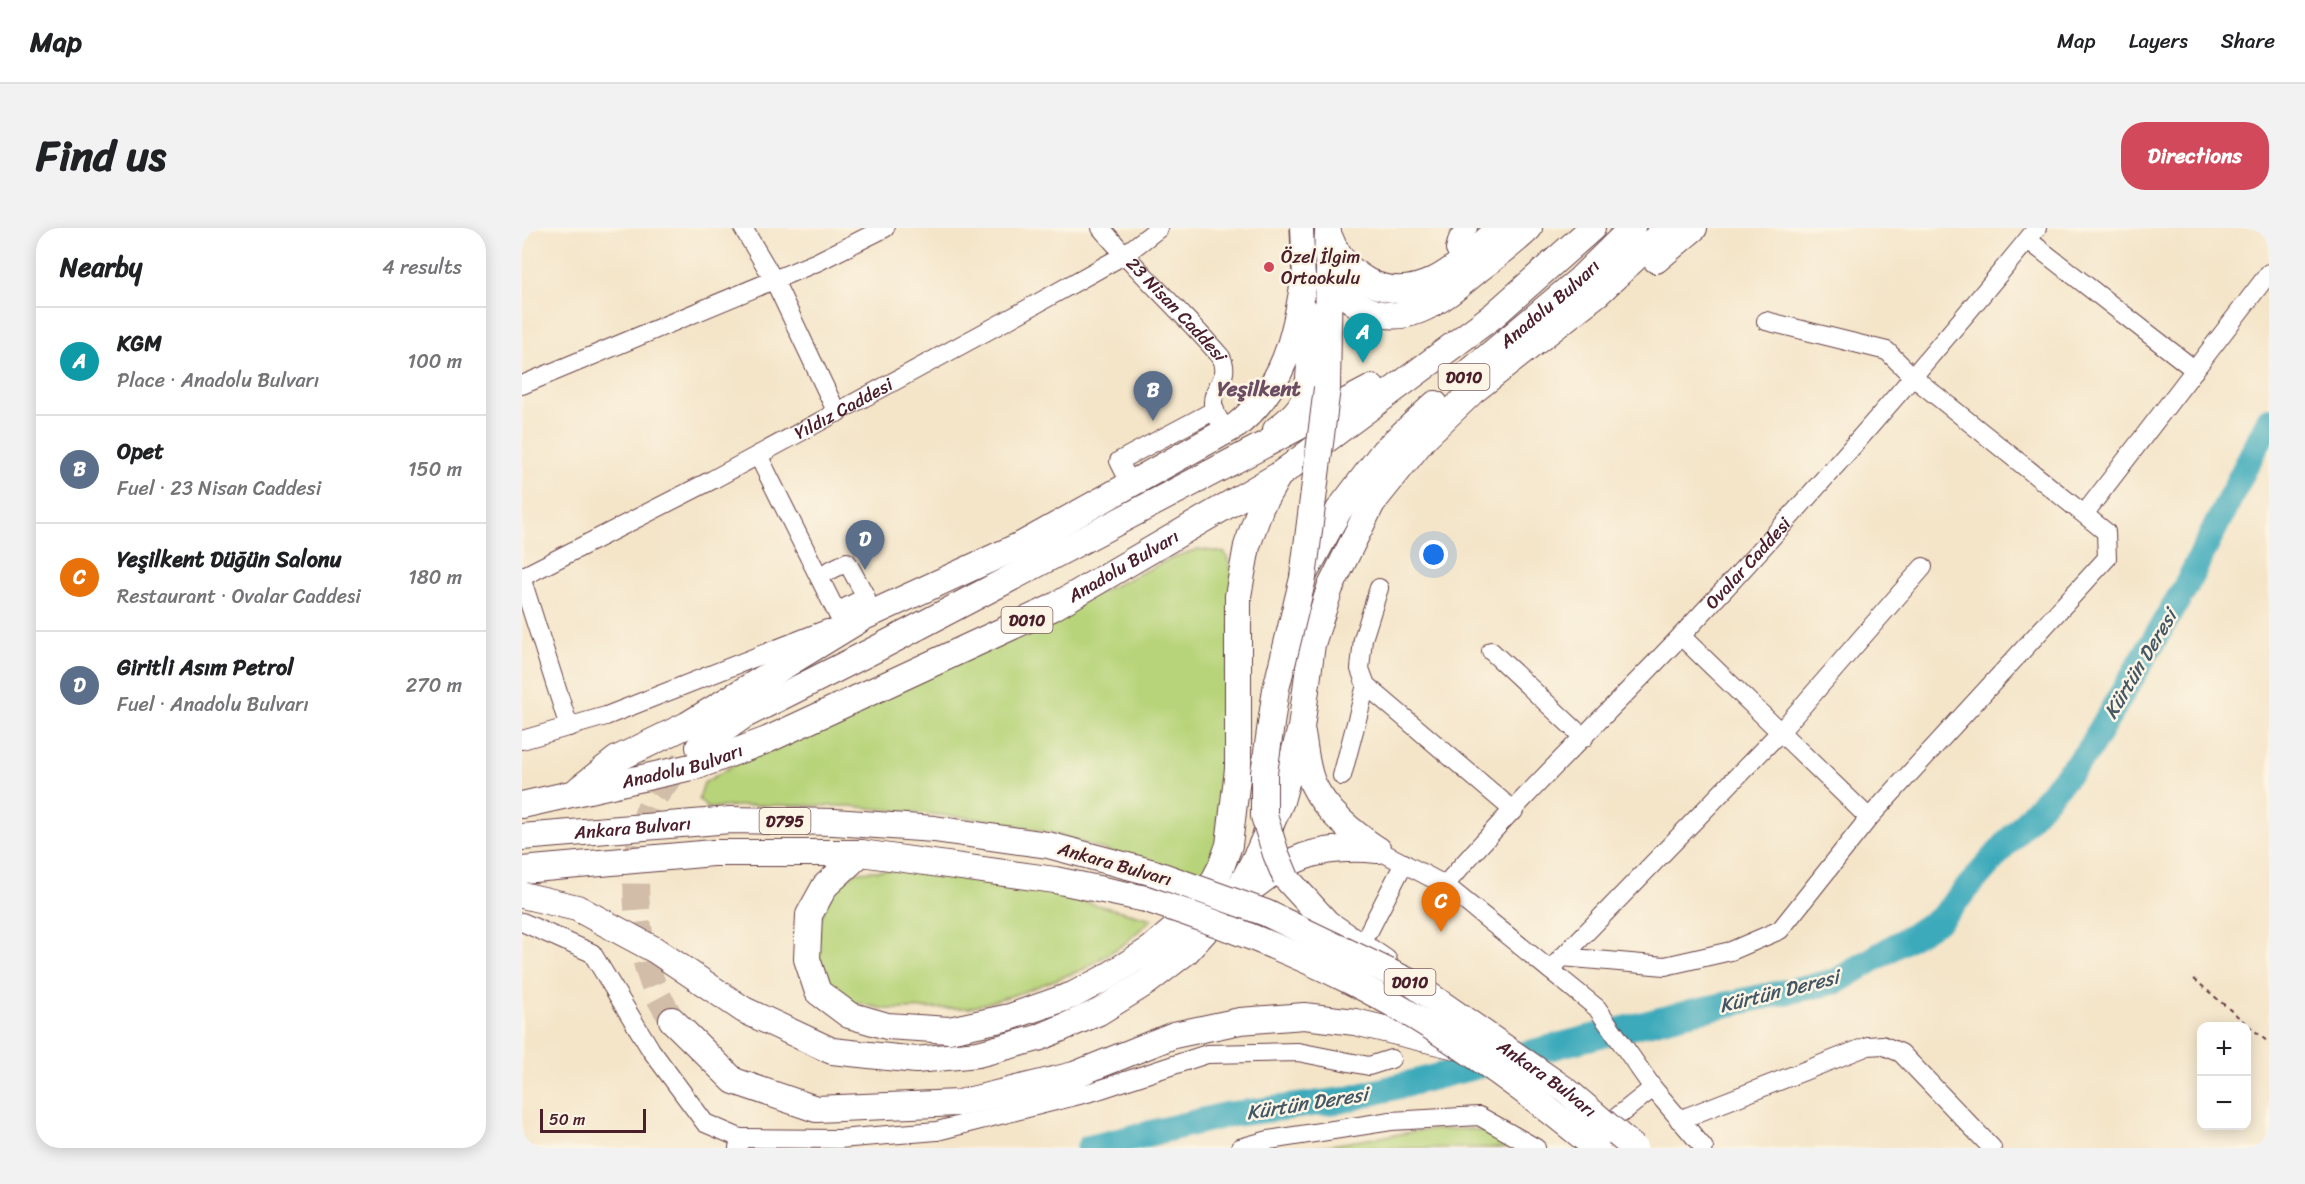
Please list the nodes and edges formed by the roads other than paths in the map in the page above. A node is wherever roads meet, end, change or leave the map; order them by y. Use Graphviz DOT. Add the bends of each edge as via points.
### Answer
graph roads {
  1 [pos="743,228"];
  2 [pos="885,228"];
  3 [pos="1101,228"];
  4 [pos="1159,228"];
  5 [pos="1302,228"];
  6 [pos="1468,228"];
  7 [pos="1500,228"];
  8 [pos="1529,228"];
  9 [pos="1592,228"];
  10 [pos="1632,228"];
  11 [pos="1667,228"];
  12 [pos="1694,228"];
  13 [pos="1328,230"];
  14 [pos="2032,234"];
  15 [pos="1124,255"];
  16 [pos="1462,261"];
  17 [pos="1329,271"];
  18 [pos="2269,273"];
  19 [pos="774,280"];
  20 [pos="1304,280"];
  21 [pos="1598,292"];
  22 [pos="1766,321"];
  23 [pos="1479,326"];
  24 [pos="2195,370"];
  25 [pos="1913,377"];
  26 [pos="522,386"];
  27 [pos="837,412"];
  28 [pos="1221,421"];
  29 [pos="758,455"];
  30 [pos="1279,475"];
  31 [pos="1172,493"];
  32 [pos="2085,513"];
  33 [pos="1923,567"];
  34 [pos="819,576"];
  35 [pos="522,578"];
  36 [pos="1302,578"];
  37 [pos="1379,588"];
  38 [pos="842,621"];
  39 [pos="1681,636"];
  40 [pos="1491,651"];
  41 [pos="1366,685"];
  42 [pos="569,727"];
  43 [pos="1301,728"];
  44 [pos="1780,732"];
  45 [pos="1584,738"];
  46 [pos="522,740"];
  47 [pos="699,747"];
  48 [pos="1342,776"];
  49 [pos="574,792"];
  50 [pos="522,805"];
  51 [pos="1514,811"];
  52 [pos="1869,818"];
  53 [pos="522,837"];
  54 [pos="1048,845"];
  55 [pos="1378,850"];
  56 [pos="861,853"];
  57 [pos="1404,863"];
  58 [pos="522,870"];
  59 [pos="1445,885"];
  60 [pos="522,895"];
  61 [pos="1216,919"];
  62 [pos="522,922"];
  63 [pos="1369,932"];
  64 [pos="1556,964"];
  65 [pos="1410,982"];
  66 [pos="672,1020"];
  67 [pos="1461,1047"];
  68 [pos="1390,1059"];
  69 [pos="1652,1085"];
  70 [pos="1679,1120"];
  71 [pos="739,1143"];
  72 [pos="1240,1148"];
  73 [pos="1536,1148"];
  74 [pos="1578,1148"];
  75 [pos="1596,1148"];
  76 [pos="1634,1148"];
  77 [pos="1704,1148"];
  78 [pos="1992,1148"];
  1 -- 19 [label="street"];
  2 -- 19 [label="street"];
  3 -- 15 [label="street, 23 Nisan Caddesi"];
  4 -- 15 [label="street, Yıldız Caddesi"];
  5 -- 20 [label="main road"];
  6 -- 16 [label="street" via="1458,238 1455,249"];
  7 -- 16 [label="highway"];
  8 -- 17 [label="highway" via="1440,302 1410,314 1369,312 1337,289"];
  9 -- 23 [label="highway, Anadolu Bulvarı / D010"];
  10 -- 36 [label="highway, Anadolu Bulvarı / D010" via="1578,281 1384,451 1340,510"];
  11 -- 21 [label="highway"];
  12 -- 21 [label="highway" via="1654,261"];
  13 -- 16 [label="highway" via="1334,250 1342,260 1381,288 1419,288"];
  13 -- 17 [label="highway"];
  14 -- 24 [label="street"];
  14 -- 25 [label="street, Ovalar Caddesi"];
  15 -- 27 [label="street, Yıldız Caddesi"];
  15 -- 28 [label="street, 23 Nisan Caddesi" via="1221,357 1224,375 1213,404"];
  17 -- 36 [label="highway, bridge" via="1327,388"];
  18 -- 24 [label="street"];
  19 -- 26 [label="street"];
  19 -- 27 [label="street"];
  20 -- 28 [label="highway" via="1296,328 1277,379 1256,409"];
  20 -- 31 [label="highway" via="1310,367 1301,406 1278,430"];
  21 -- 43 [label="highway" via="1473,391 1425,436 1372,503 1330,588 1312,644"];
  22 -- 25 [label="street" via="1887,351"];
  23 -- 30 [label="highway, Anadolu Bulvarı / D010"];
  23 -- 31 [label="highway" via="1343,405"];
  24 -- 32 [label="street"];
  25 -- 32 [label="street"];
  25 -- 39 [label="street, Ovalar Caddesi"];
  27 -- 29 [label="street, Yıldız Caddesi"];
  28 -- 38 [label="highway" via="1131,484 1023,544 864,617"];
  29 -- 34 [label="street"];
  29 -- 35 [label="street, Yıldız Caddesi"];
  30 -- 49 [label="highway, Anadolu Bulvarı / D010" via="1052,608 767,740 700,765"];
  30 -- 56 [label="highway" via="1261,506 1247,546 1238,596 1238,769 1229,845 1209,888 1184,921 1151,949 1073,995 1010,1017 949,1030 887,1026 849,1015 818,992 807,958 809,915 825,886"];
  31 -- 47 [label="highway" via="743,716"];
  32 -- 52 [label="street" via="2106,532 2108,558"];
  33 -- 44 [label="street"];
  34 -- 38 [label="street"];
  34 -- 38 [label="street" via="847,562 866,597"];
  35 -- 42 [label="street"];
  36 -- 65 [label="highway, bridge" via="1276,689 1264,773 1264,816 1286,878 1327,922"];
  37 -- 41 [label="street" via="1363,639 1360,669"];
  38 -- 42 [label="street" via="606,716"];
  38 -- 49 [label="highway" via="687,725 617,759"];
  39 -- 44 [label="street"];
  39 -- 45 [label="street, Ovalar Caddesi"];
  40 -- 45 [label="street"];
  41 -- 48 [label="street"];
  41 -- 51 [label="street"];
  42 -- 46 [label="street"];
  43 -- 55 [label="highway" via="1312,782 1327,808"];
  43 -- 61 [label="highway" via="1281,801 1259,851"];
  44 -- 52 [label="street"];
  44 -- 64 [label="street"];
  45 -- 51 [label="street, Ovalar Caddesi"];
  49 -- 50 [label="highway, Anadolu Bulvarı / D010"];
  51 -- 59 [label="street, Ovalar Caddesi"];
  52 -- 64 [label="street" via="1780,930 1731,951 1665,966"];
  53 -- 54 [label="highway, Ankara Bulvarı / D795" via="730,820 934,829"];
  54 -- 65 [label="highway, Ankara Bulvarı / D010, bridge" via="1154,873 1266,913"];
  55 -- 57 [label="street"];
  55 -- 61 [label="highway" via="1350,847 1293,860 1265,877"];
  56 -- 58 [label="highway, Ankara Bulvarı / D795" via="713,853"];
  56 -- 67 [label="highway, Ankara Bulvarı / D010, bridge" via="1055,880 1146,899 1272,945 1351,981"];
  57 -- 59 [label="street"];
  57 -- 63 [label="street"];
  59 -- 64 [label="street"];
  60 -- 61 [label="highway" via="577,908 655,950 744,1010 832,1051 916,1060 978,1054 1038,1038 1099,1012 1186,952"];
  62 -- 71 [label="street" via="592,953 651,1050 705,1123"];
  64 -- 69 [label="street" via="1597,1008"];
  65 -- 76 [label="highway, Ankara Bulvarı / D010, bridge" via="1567,1090"];
  66 -- 67 [label="highway" via="734,1081 816,1109 959,1103 1074,1075 1174,1035 1240,1021 1304,1016 1355,1022"];
  67 -- 75 [label="highway, Ankara Bulvarı / D010, bridge"];
  68 -- 71 [label="street" via="1369,1066 1298,1052 1207,1054 1095,1090 937,1131"];
  69 -- 70 [label="street"];
  69 -- 74 [label="street"];
  70 -- 77 [label="street"];
  70 -- 78 [label="street" via="1868,1046 1882,1045 1901,1053"];
  72 -- 73 [label="street" via="1391,1121 1479,1116"];
}
